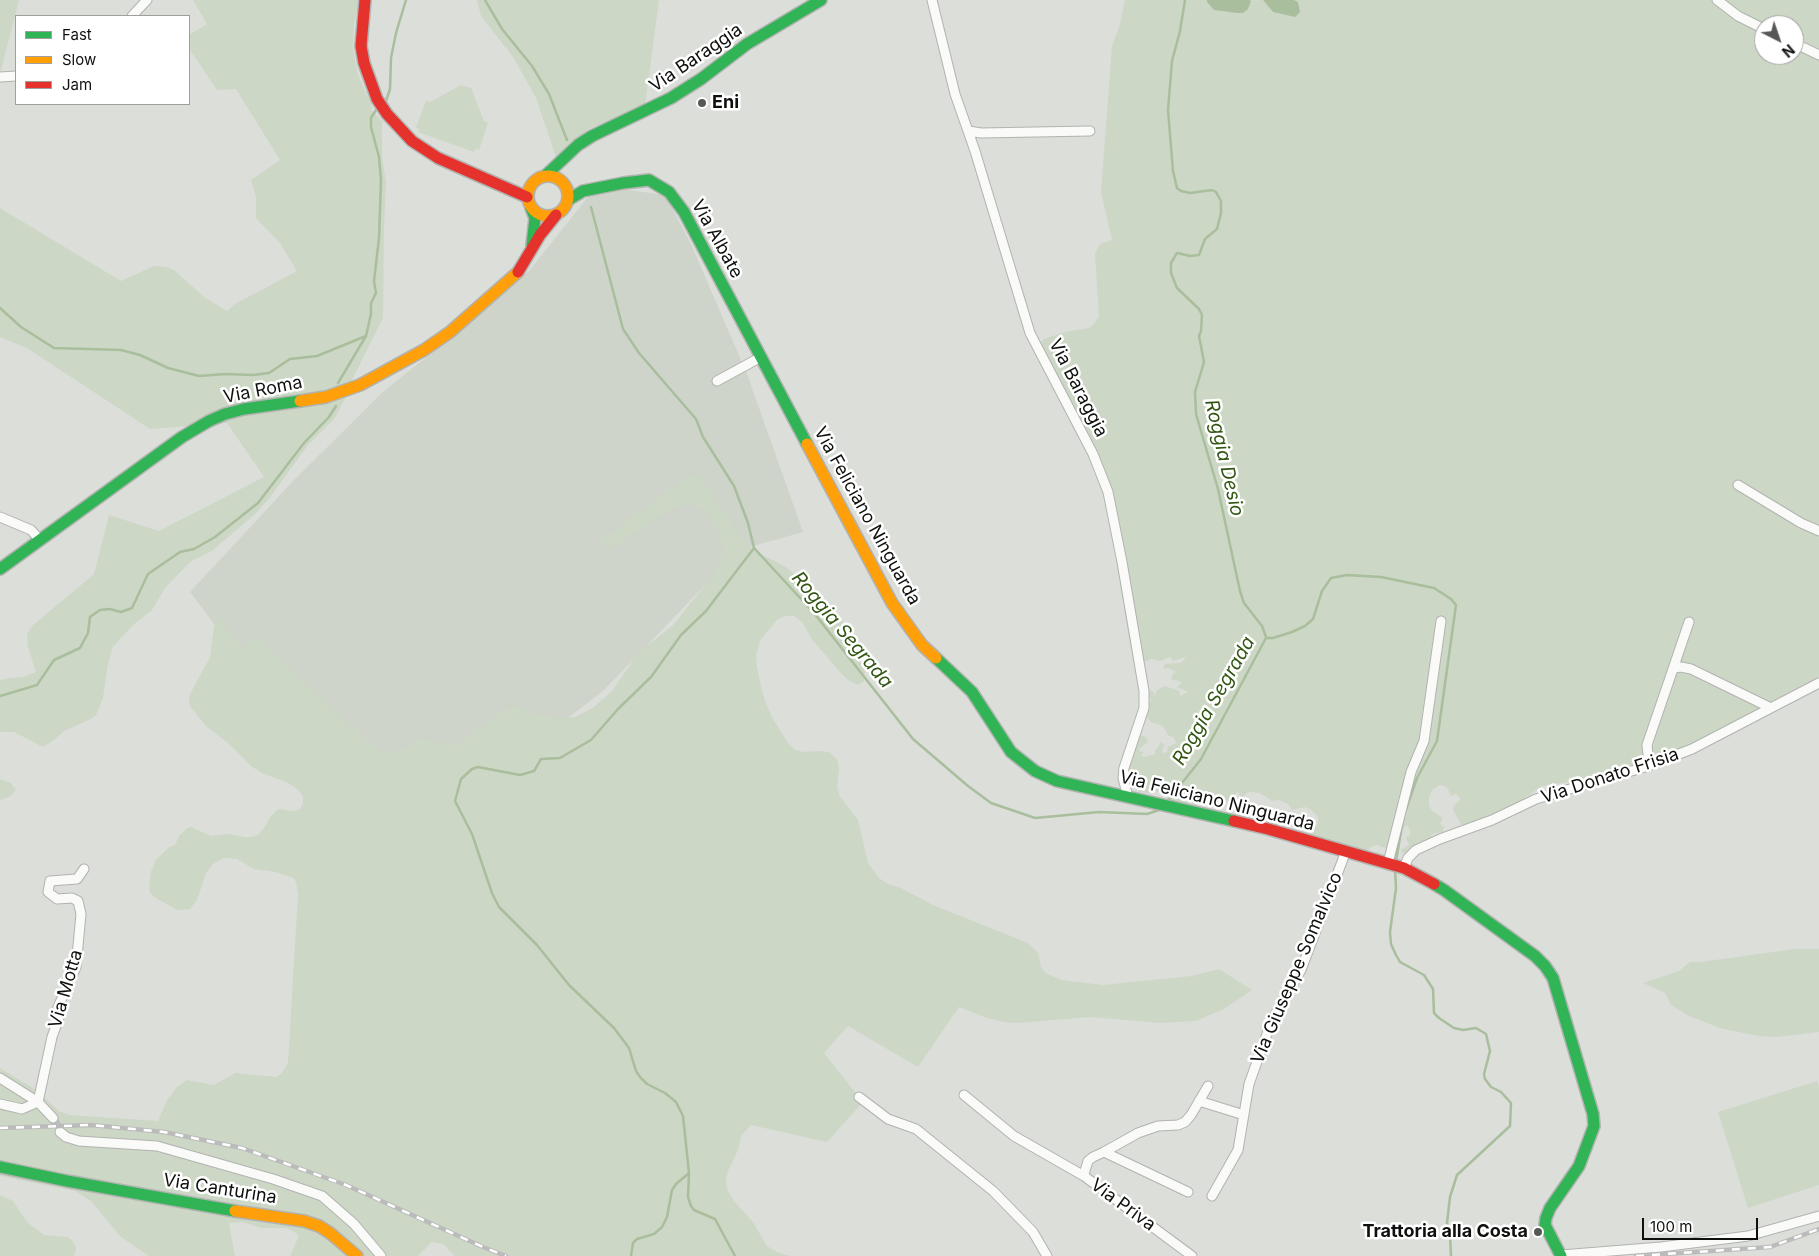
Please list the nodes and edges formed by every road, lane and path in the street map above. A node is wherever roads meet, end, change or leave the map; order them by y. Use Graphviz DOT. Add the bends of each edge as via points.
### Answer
graph roads {
  1 [pos="147,0"];
  2 [pos="365,0"];
  3 [pos="821,0"];
  4 [pos="932,0"];
  5 [pos="1717,0"];
  6 [pos="133,15"];
  7 [pos="1754,24"];
  8 [pos="1804,48"];
  9 [pos="1819,55"];
  10 [pos="15,76"];
  11 [pos="0,77"];
  12 [pos="969,131"];
  13 [pos="1090,131"];
  14 [pos="565,157"];
  15 [pos="545,176"];
  16 [pos="496,183"];
  17 [pos="532,183"];
  18 [pos="565,185"];
  19 [pos="583,191"];
  20 [pos="528,196"];
  21 [pos="568,200"];
  22 [pos="531,208"];
  23 [pos="556,214"];
  24 [pos="531,252"];
  25 [pos="761,357"];
  26 [pos="717,381"];
  27 [pos="1738,485"];
  28 [pos="0,517"];
  29 [pos="1819,531"];
  30 [pos="40,540"];
  31 [pos="0,569"];
  32 [pos="1441,621"];
  33 [pos="1689,622"];
  34 [pos="1674,668"];
  35 [pos="1819,683"];
  36 [pos="1770,708"];
  37 [pos="1649,765"];
  38 [pos="1128,797"];
  39 [pos="1346,851"];
  40 [pos="1396,865"];
  41 [pos="84,869"];
  42 [pos="0,1078"];
  43 [pos="1208,1086"];
  44 [pos="964,1095"];
  45 [pos="859,1097"];
  46 [pos="1199,1101"];
  47 [pos="38,1102"];
  48 [pos="0,1104"];
  49 [pos="1244,1115"];
  50 [pos="53,1118"];
  51 [pos="60,1132"];
  52 [pos="1104,1152"];
  53 [pos="0,1167"];
  54 [pos="1084,1176"];
  55 [pos="1188,1192"];
  56 [pos="1212,1196"];
  57 [pos="1819,1216"];
  58 [pos="357,1256"];
  59 [pos="381,1256"];
  60 [pos="1047,1256"];
  61 [pos="1192,1256"];
  62 [pos="1561,1256"];
  1 -- 6 [label="street"];
  2 -- 16 [label="street" via="361,38 364,63 377,99 387,114 425,150"];
  3 -- 14 [label="street, Via Baraggia" via="747,44 671,98 592,136"];
  4 -- 12 [label="street, Via Baraggia"];
  5 -- 7 [label="street"];
  8 -- 9 [label="street"];
  10 -- 11 [label="street"];
  12 -- 13 [label="street"];
  12 -- 38 [label="street, Via Baraggia" via="1030,333 1093,454 1108,492 1144,691 1144,708 1124,768"];
  14 -- 15 [label="street, Via Baraggia"];
  14 -- 18 [label="street" via="560,171"];
  15 -- 17 [label="street"];
  15 -- 18 [label="street" via="552,176"];
  16 -- 17 [label="street"];
  16 -- 20 [label="street"];
  17 -- 20 [label="street"];
  18 -- 19 [label="street, Via Albate"];
  18 -- 21 [label="street"];
  19 -- 21 [label="street, Via Albate"];
  19 -- 25 [label="street, Via Albate" via="649,180 669,192 684,212"];
  20 -- 22 [label="street"];
  21 -- 23 [label="street"];
  22 -- 23 [label="street" via="542,216"];
  22 -- 24 [label="street, Via Roma" via="535,218"];
  23 -- 24 [label="street, Via Roma"];
  24 -- 30 [label="street, Via Roma" via="516,274 450,332 424,350 360,385 326,397 244,409 210,421 182,437"];
  25 -- 26 [label="street"];
  25 -- 38 [label="street, Via Feliciano Ninguarda" via="892,603 922,645 972,692 1011,752 1035,771 1057,781"];
  27 -- 29 [label="street"];
  28 -- 30 [label="street" via="31,530"];
  30 -- 31 [label="street, Via Roma"];
  32 -- 40 [label="street" via="1424,741 1411,772"];
  33 -- 34 [label="street"];
  34 -- 36 [label="street" via="1691,669"];
  34 -- 37 [label="street" via="1647,745"];
  35 -- 36 [label="street, Via Donato Frisia"];
  36 -- 37 [label="street, Via Donato Frisia" via="1692,749"];
  37 -- 40 [label="street, Via Donato Frisia" via="1536,799 1416,850"];
  38 -- 39 [label="street, Via Feliciano Ninguarda" via="1268,829"];
  39 -- 40 [label="street, Via Feliciano Ninguarda"];
  39 -- 49 [label="street, Via Giuseppe Somalvico" via="1301,970 1272,1020 1249,1084"];
  40 -- 62 [label="street, Via Feliciano Ninguarda" via="1444,890 1535,956 1552,978 1594,1126 1579,1166 1546,1218 1545,1225"];
  41 -- 47 [label="street, Via Motta" via="77,879 50,881 48,892 57,899 78,901 82,914 76,967 58,1007 60,1015"];
  42 -- 47 [label="street"];
  43 -- 46 [label="street"];
  44 -- 54 [label="street" via="1014,1136"];
  45 -- 60 [label="street" via="888,1119 916,1129 993,1191 1033,1232"];
  46 -- 49 [label="street"];
  46 -- 52 [label="street" via="1186,1122 1138,1133"];
  47 -- 48 [label="street" via="22,1110"];
  47 -- 50 [label="street"];
  49 -- 56 [label="street, Via Giuseppe Somalvico" via="1238,1150"];
  51 -- 59 [label="street" via="79,1141 157,1146 273,1178 322,1196 354,1224"];
  52 -- 54 [label="street, Via Priva" via="1088,1161"];
  52 -- 55 [label="street, Via Priva"];
  53 -- 58 [label="street, Via Canturina" via="304,1221 330,1233"];
  54 -- 61 [label="street, Via Priva"];
  57 -- 62 [label="street" via="1748,1236"];
}
